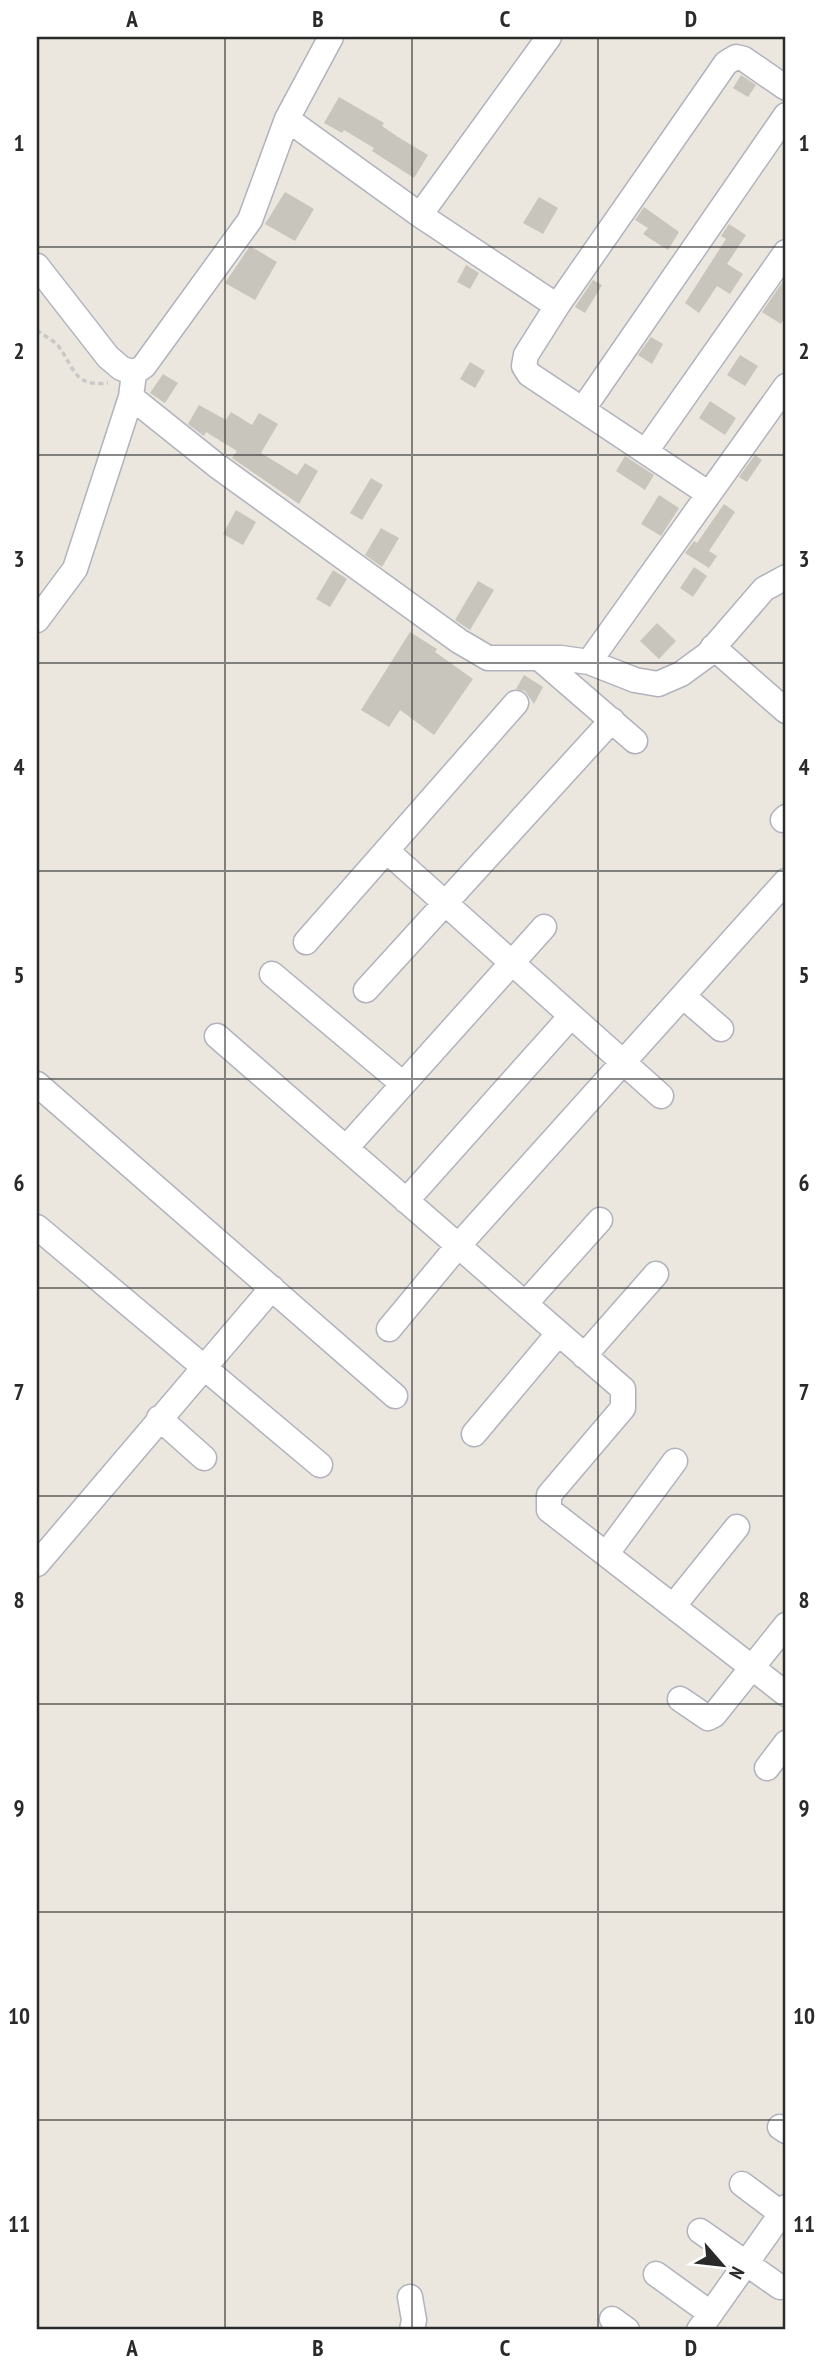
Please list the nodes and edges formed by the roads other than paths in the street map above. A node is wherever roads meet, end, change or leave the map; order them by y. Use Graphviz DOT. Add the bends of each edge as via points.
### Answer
graph roads {
  1 [pos="331,37"];
  2 [pos="549,37"];
  3 [pos="786,88"];
  4 [pos="786,115"];
  5 [pos="288,119"];
  6 [pos="420,215"];
  7 [pos="786,252"];
  8 [pos="37,266"];
  9 [pos="557,306"];
  10 [pos="132,385"];
  11 [pos="786,386"];
  12 [pos="583,409"];
  13 [pos="779,412"];
  14 [pos="646,451"];
  15 [pos="709,494"];
  16 [pos="786,577"];
  17 [pos="37,620"];
  18 [pos="713,647"];
  19 [pos="540,658"];
  20 [pos="589,662"];
  21 [pos="516,703"];
  22 [pos="786,711"];
  23 [pos="612,720"];
  24 [pos="635,741"];
  25 [pos="388,852"];
  26 [pos="786,881"];
  27 [pos="446,905"];
  28 [pos="544,927"];
  29 [pos="306,942"];
  30 [pos="511,963"];
  31 [pos="272,974"];
  32 [pos="366,990"];
  33 [pos="683,996"];
  34 [pos="571,1016"];
  35 [pos="721,1029"];
  36 [pos="217,1036"];
  37 [pos="623,1063"];
  38 [pos="37,1084"];
  39 [pos="403,1084"];
  40 [pos="661,1097"];
  41 [pos="346,1148"];
  42 [pos="406,1201"];
  43 [pos="600,1220"];
  44 [pos="37,1227"];
  45 [pos="458,1246"];
  46 [pos="656,1274"];
  47 [pos="272,1288"];
  48 [pos="525,1304"];
  49 [pos="389,1329"];
  50 [pos="558,1334"];
  51 [pos="584,1356"];
  52 [pos="203,1367"];
  53 [pos="395,1396"];
  54 [pos="159,1418"];
  55 [pos="474,1434"];
  56 [pos="204,1458"];
  57 [pos="674,1461"];
  58 [pos="320,1465"];
  59 [pos="737,1527"];
  60 [pos="607,1553"];
  61 [pos="37,1564"];
  62 [pos="675,1605"];
  63 [pos="786,1625"];
  64 [pos="752,1667"];
  65 [pos="786,1694"];
  66 [pos="680,1699"];
  67 [pos="786,1744"];
  68 [pos="766,1769"];
  69 [pos="742,2184"];
  70 [pos="785,2213"];
  71 [pos="700,2231"];
  72 [pos="747,2263"];
  73 [pos="656,2274"];
  74 [pos="780,2287"];
  75 [pos="410,2297"];
  76 [pos="704,2322"];
  77 [pos="412,2330"];
  1 -- 5 [label="street"];
  2 -- 6 [label="street"];
  3 -- 9 [label="street" via="744,59 736,57 726,63"];
  4 -- 12 [label="street"];
  5 -- 6 [label="street"];
  5 -- 10 [label="street" via="250,220"];
  6 -- 9 [label="street"];
  7 -- 14 [label="street"];
  8 -- 10 [label="street"];
  9 -- 12 [label="street" via="526,355 524,366 529,374"];
  10 -- 17 [label="street" via="75,569"];
  10 -- 19 [label="street" via="216,465 459,641 488,657"];
  11 -- 13 [label="street"];
  12 -- 14 [label="street"];
  13 -- 15 [label="street"];
  14 -- 15 [label="street"];
  15 -- 20 [label="street"];
  16 -- 18 [label="street" via="764,589"];
  18 -- 20 [label="street" via="681,674 658,684"];
  18 -- 22 [label="street"];
  19 -- 20 [label="street"];
  19 -- 23 [label="street"];
  21 -- 25 [label="street"];
  23 -- 24 [label="street"];
  23 -- 27 [label="street"];
  25 -- 27 [label="street"];
  25 -- 29 [label="street"];
  26 -- 33 [label="street"];
  27 -- 30 [label="street"];
  27 -- 32 [label="street"];
  28 -- 30 [label="street"];
  30 -- 34 [label="street"];
  30 -- 39 [label="street"];
  31 -- 39 [label="street"];
  33 -- 35 [label="street"];
  33 -- 37 [label="street"];
  34 -- 37 [label="street"];
  34 -- 42 [label="street"];
  36 -- 41 [label="street"];
  37 -- 40 [label="street"];
  37 -- 45 [label="street"];
  38 -- 47 [label="street"];
  39 -- 41 [label="street"];
  41 -- 42 [label="street"];
  42 -- 45 [label="street"];
  43 -- 48 [label="street"];
  44 -- 52 [label="street"];
  45 -- 48 [label="street"];
  45 -- 49 [label="street"];
  46 -- 51 [label="street"];
  47 -- 52 [label="street"];
  47 -- 53 [label="street"];
  48 -- 50 [label="street"];
  50 -- 51 [label="street"];
  50 -- 55 [label="street"];
  51 -- 60 [label="street" via="623,1390 623,1408 546,1502 549,1510"];
  52 -- 54 [label="street"];
  52 -- 58 [label="street"];
  54 -- 56 [label="street"];
  54 -- 61 [label="street"];
  57 -- 60 [label="street"];
  59 -- 62 [label="street"];
  60 -- 62 [label="street"];
  62 -- 64 [label="street"];
  63 -- 64 [label="street"];
  64 -- 65 [label="street"];
  64 -- 66 [label="street" via="708,1718"];
  67 -- 68 [label="street"];
  69 -- 70 [label="street"];
  70 -- 72 [label="street"];
  71 -- 72 [label="street"];
  72 -- 74 [label="street"];
  72 -- 76 [label="street"];
  73 -- 76 [label="street"];
  75 -- 77 [label="street"];
}
